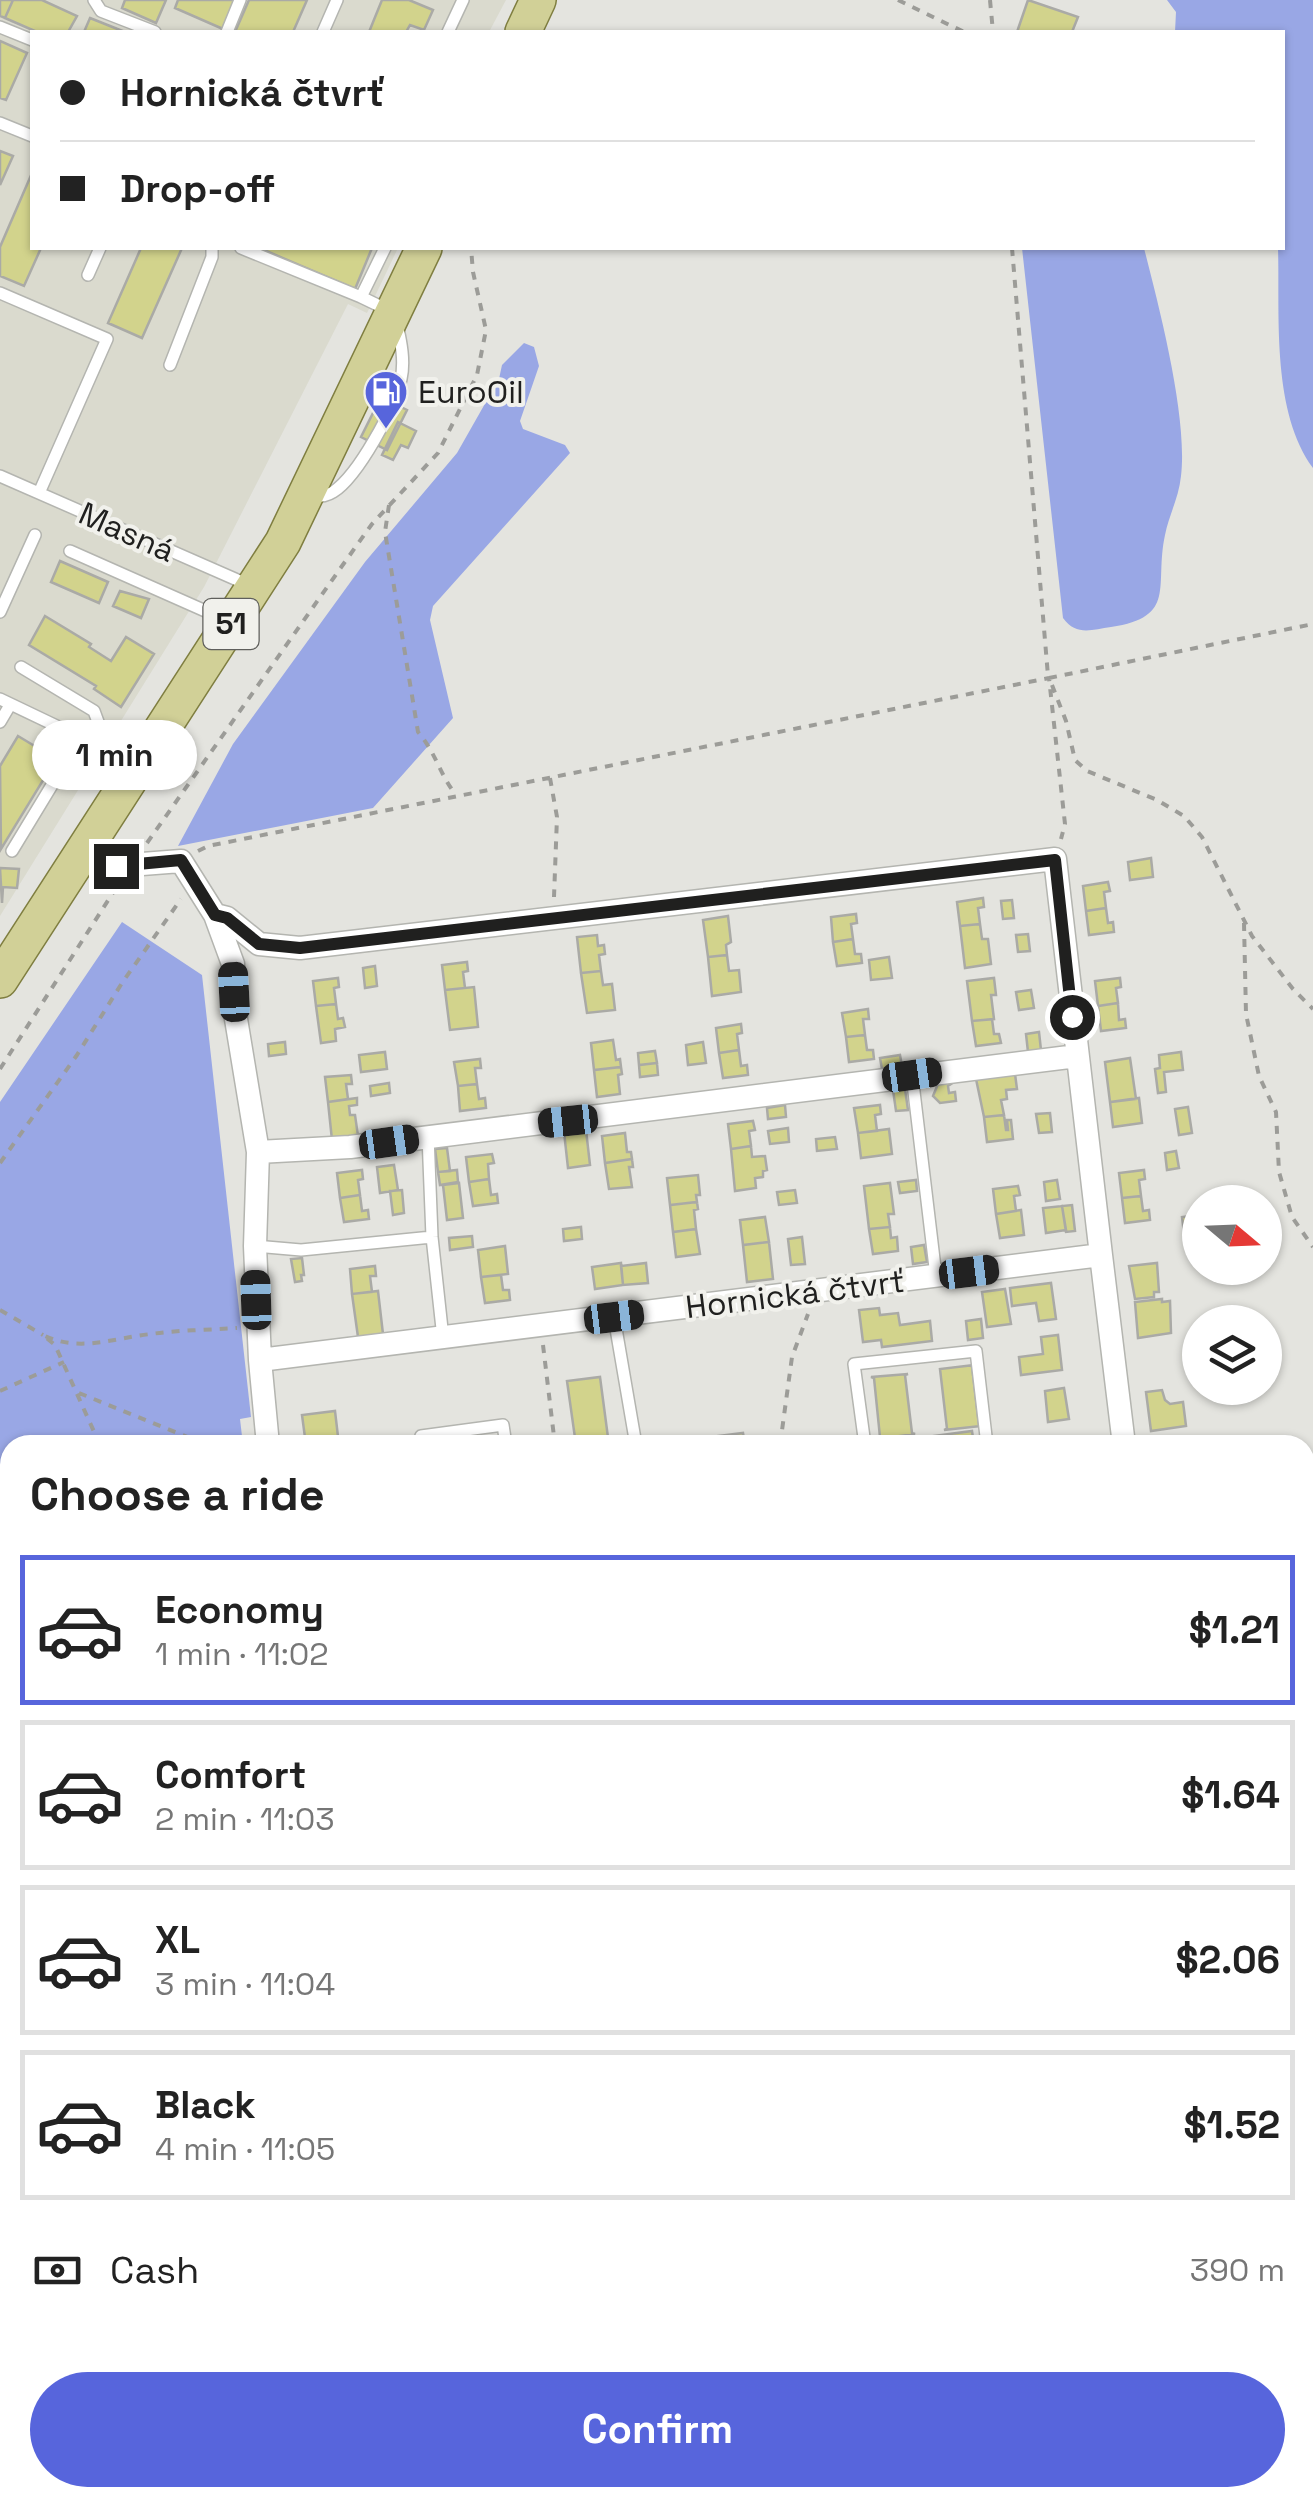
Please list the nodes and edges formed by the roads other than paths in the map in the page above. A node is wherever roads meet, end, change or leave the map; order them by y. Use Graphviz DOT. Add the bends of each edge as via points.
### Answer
graph roads {
  1 [pos="94,0"];
  2 [pos="240,0"];
  3 [pos="338,0"];
  4 [pos="463,0"];
  5 [pos="538,0"];
  6 [pos="0,27"];
  7 [pos="150,30"];
  8 [pos="228,30"];
  9 [pos="324,30"];
  10 [pos="449,30"];
  11 [pos="524,30"];
  12 [pos="30,39"];
  13 [pos="0,123"];
  14 [pos="30,135"];
  15 [pos="99,250"];
  16 [pos="212,250"];
  17 [pos="246,250"];
  18 [pos="384,250"];
  19 [pos="423,250"];
  20 [pos="88,275"];
  21 [pos="0,293"];
  22 [pos="361,297"];
  23 [pos="394,314"];
  24 [pos="170,365"];
  25 [pos="0,476"];
  26 [pos="39,493"];
  27 [pos="35,535"];
  28 [pos="70,550"];
  29 [pos="254,588"];
  30 [pos="0,612"];
  31 [pos="232,623"];
  32 [pos="21,667"];
  33 [pos="5,702"];
  34 [pos="0,722"];
  35 [pos="74,735"];
  36 [pos="105,741"];
  37 [pos="140,764"];
  38 [pos="12,851"];
  39 [pos="83,851"];
  40 [pos="215,915"];
  41 [pos="259,944"];
  42 [pos="233,964"];
  43 [pos="0,980"];
  44 [pos="1077,1056"];
  45 [pos="912,1075"];
  46 [pos="428,1136"];
  47 [pos="258,1152"];
  48 [pos="432,1237"];
  49 [pos="255,1246"];
  50 [pos="1101,1255"];
  51 [pos="936,1276"];
  52 [pos="614,1317"];
  53 [pos="443,1338"];
  54 [pos="260,1360"];
  55 [pos="267,1435"];
  56 [pos="428,1435"];
  57 [pos="504,1435"];
  58 [pos="634,1435"];
  59 [pos="865,1435"];
  60 [pos="986,1435"];
  61 [pos="1123,1435"];
  1 -- 7 [label="lane" via="101,10"];
  2 -- 8 [label="lane"];
  3 -- 9 [label="lane"];
  4 -- 10 [label="lane"];
  5 -- 11 [label="main road"];
  6 -- 12 [label="lane"];
  13 -- 14 [label="lane"];
  15 -- 20 [label="lane"];
  16 -- 24 [label="lane"];
  17 -- 22 [label="lane"];
  18 -- 22 [label="lane"];
  19 -- 23 [label="main road, 51"];
  21 -- 26 [label="lane" via="107,339"];
  22 -- 23 [label="lane"];
  23 -- 29 [label="main road, 51" via="307,497"];
  25 -- 26 [label="lane, Masná"];
  26 -- 29 [label="lane, Masná"];
  27 -- 30 [label="lane"];
  28 -- 31 [label="lane"];
  29 -- 31 [label="main road, 51"];
  31 -- 37 [label="main road, 51"];
  32 -- 36 [label="lane" via="94,711"];
  33 -- 34 [label="lane"];
  33 -- 35 [label="lane"];
  35 -- 36 [label="lane"];
  35 -- 38 [label="lane" via="69,757"];
  36 -- 37 [label="lane"];
  37 -- 39 [label="main road, 51"];
  39 -- 40 [label="street" via="116,866 188,870"];
  39 -- 43 [label="main road, 51"];
  40 -- 41 [label="street"];
  40 -- 42 [label="street"];
  41 -- 42 [label="street"];
  41 -- 44 [label="street" via="300,948 1055,860"];
  42 -- 47 [label="street"];
  44 -- 45 [label="street"];
  44 -- 50 [label="street"];
  45 -- 46 [label="street"];
  45 -- 51 [label="lane"];
  46 -- 47 [label="street"];
  46 -- 48 [label="lane"];
  47 -- 49 [label="street"];
  48 -- 49 [label="lane" via="301,1250"];
  48 -- 53 [label="lane"];
  49 -- 54 [label="street"];
  50 -- 51 [label="street, Hornická čtvrť"];
  50 -- 61 [label="street"];
  51 -- 52 [label="street, Hornická čtvrť"];
  52 -- 53 [label="street, Hornická čtvrť"];
  52 -- 58 [label="lane"];
  53 -- 54 [label="street, Hornická čtvrť"];
  54 -- 55 [label="street"];
  56 -- 57 [label="lane" via="503,1425"];
  59 -- 60 [label="lane" via="854,1364 976,1351"];
}
